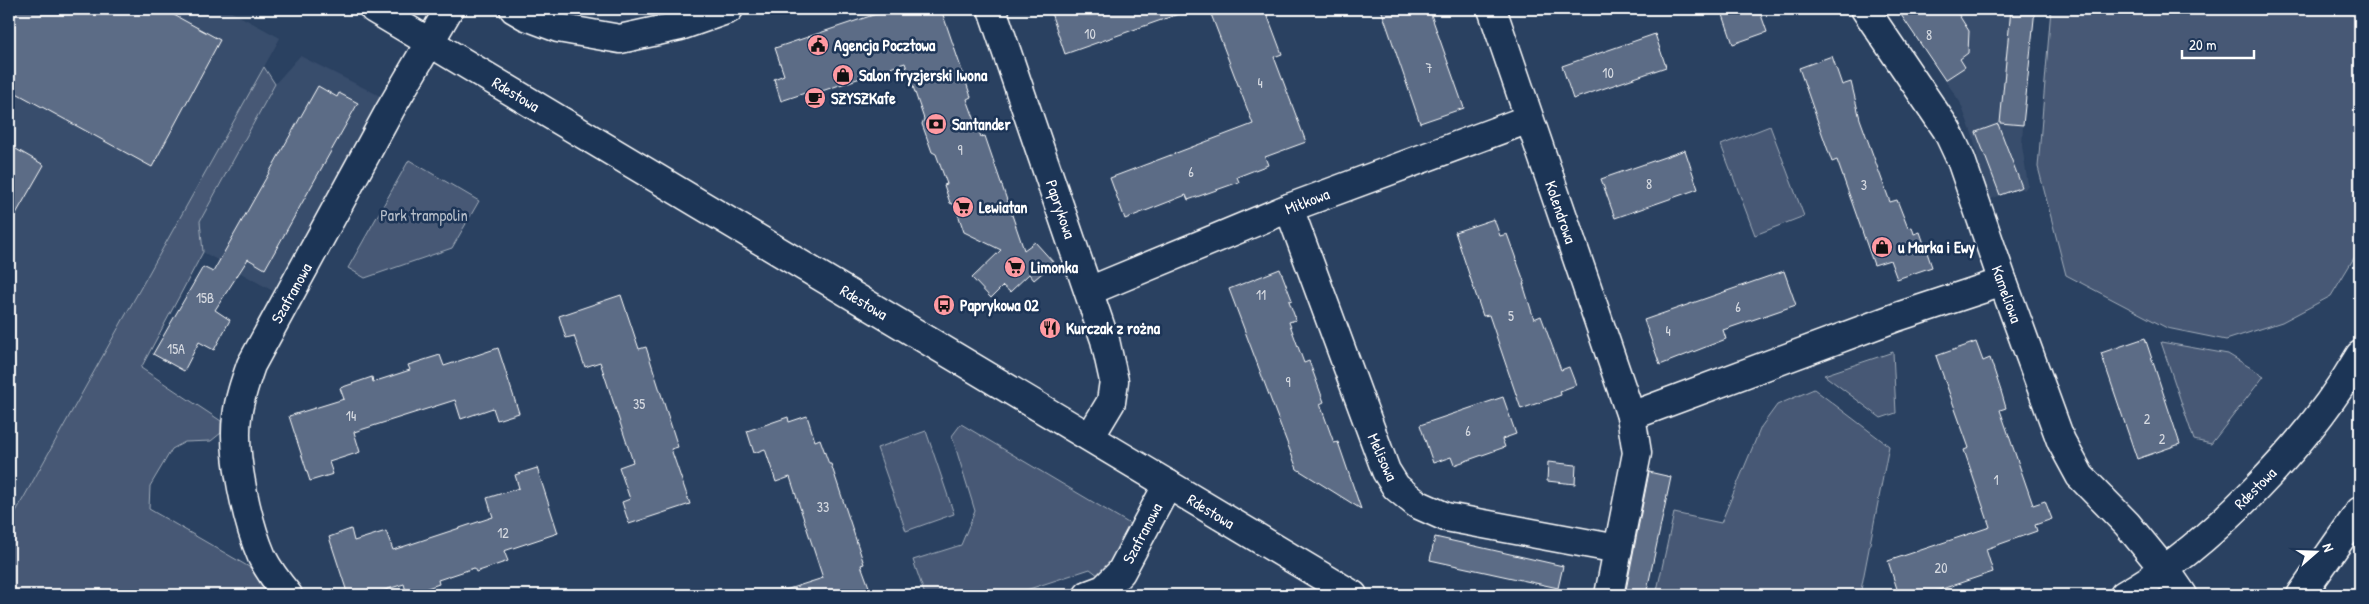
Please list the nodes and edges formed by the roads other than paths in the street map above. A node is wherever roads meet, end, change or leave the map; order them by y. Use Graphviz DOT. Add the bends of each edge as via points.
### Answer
graph roads {
  1 [pos="374,9"];
  2 [pos="448,9"];
  3 [pos="514,9"];
  4 [pos="729,9"];
  5 [pos="992,9"];
  6 [pos="1492,9"];
  7 [pos="1865,9"];
  8 [pos="429,42"];
  9 [pos="1528,119"];
  10 [pos="1288,208"];
  11 [pos="2002,282"];
  12 [pos="1089,291"];
  13 [pos="2360,355"];
  14 [pos="1631,416"];
  15 [pos="1090,437"];
  16 [pos="1168,484"];
  17 [pos="2360,511"];
  18 [pos="1618,548"];
  19 [pos="2164,569"];
  20 [pos="288,595"];
  21 [pos="1088,595"];
  22 [pos="1353,595"];
  23 [pos="1609,595"];
  24 [pos="2124,595"];
  25 [pos="2183,595"];
  26 [pos="2301,595"];
  1 -- 8 [label="street, Rdestowa"];
  2 -- 8 [label="street, Szafranowa"];
  3 -- 4 [label="street" via="558,28 620,39 680,26"];
  5 -- 12 [label="street, Paprykowa"];
  6 -- 9 [label="street, Kolendrowa"];
  7 -- 11 [label="street, Kameliowa" via="1947,130 1961,160"];
  8 -- 15 [label="street, Rdestowa"];
  8 -- 20 [label="street, Szafranowa" via="251,365 242,391 236,419 237,448 248,514 262,557"];
  9 -- 10 [label="street, Miłkowa"];
  9 -- 14 [label="street, Kolendrowa"];
  10 -- 12 [label="street, Miłkowa"];
  10 -- 18 [label="street, Melisowa" via="1386,471 1396,487 1416,504 1446,517"];
  11 -- 14 [label="street" via="1889,320"];
  11 -- 19 [label="street, Kameliowa" via="2061,441 2080,476 2127,524"];
  12 -- 15 [label="street, Paprykowa" via="1114,381 1111,402"];
  13 -- 19 [label="street, Rdestowa" via="2284,459 2217,526"];
  14 -- 18 [label="street, Kolendrowa" via="1637,453"];
  15 -- 16 [label="street, Rdestowa"];
  16 -- 21 [label="street, Szafranowa" via="1122,572 1104,589"];
  16 -- 22 [label="street, Rdestowa"];
  17 -- 26 [label="street"];
  18 -- 23 [label="street, Kolendrowa"];
  19 -- 24 [label="street, Rdestowa"];
  19 -- 25 [label="street, Kameliowa"];
}
